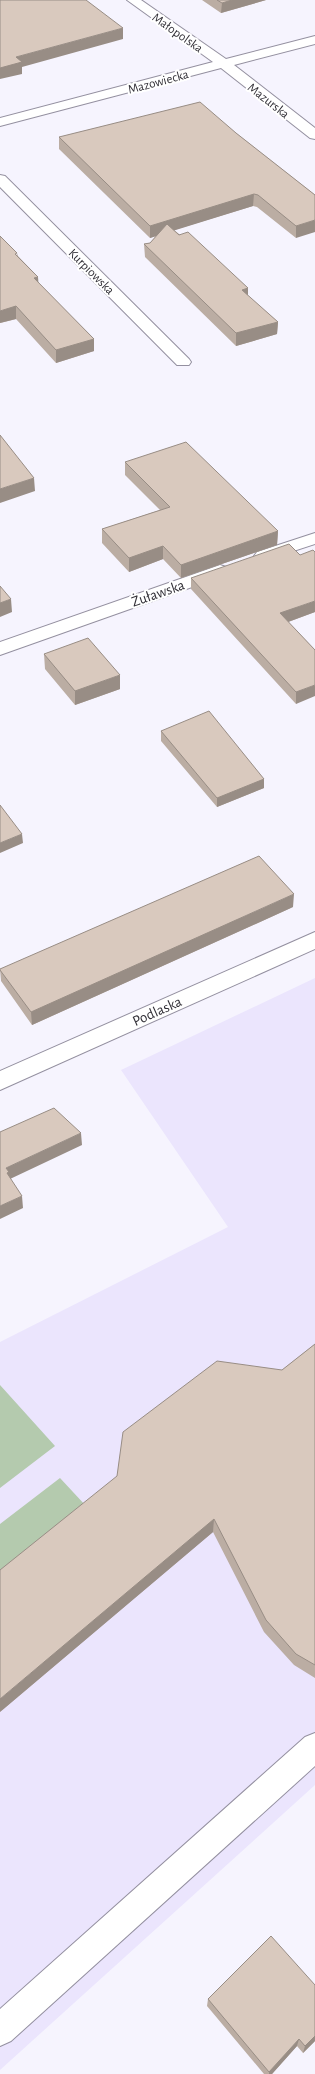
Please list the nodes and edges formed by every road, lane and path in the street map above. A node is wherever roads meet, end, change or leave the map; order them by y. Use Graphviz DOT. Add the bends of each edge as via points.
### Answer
graph roads {
  1 [pos="133,0"];
  2 [pos="315,40"];
  3 [pos="224,64"];
  4 [pos="0,122"];
  5 [pos="315,135"];
  6 [pos="0,180"];
  7 [pos="184,362"];
  8 [pos="315,538"];
  9 [pos="0,649"];
  10 [pos="314,941"];
  11 [pos="0,1081"];
  12 [pos="315,1747"];
  13 [pos="0,2030"];
  1 -- 3 [label="street, Małopolska"];
  2 -- 3 [label="street, Mazowiecka"];
  3 -- 4 [label="street, Mazowiecka"];
  3 -- 5 [label="street, Mazurska"];
  6 -- 7 [label="street, Kurpiowska"];
  8 -- 9 [label="street, Żuławska"];
  10 -- 11 [label="street, Podlaska"];
  12 -- 13 [label="street"];
}
